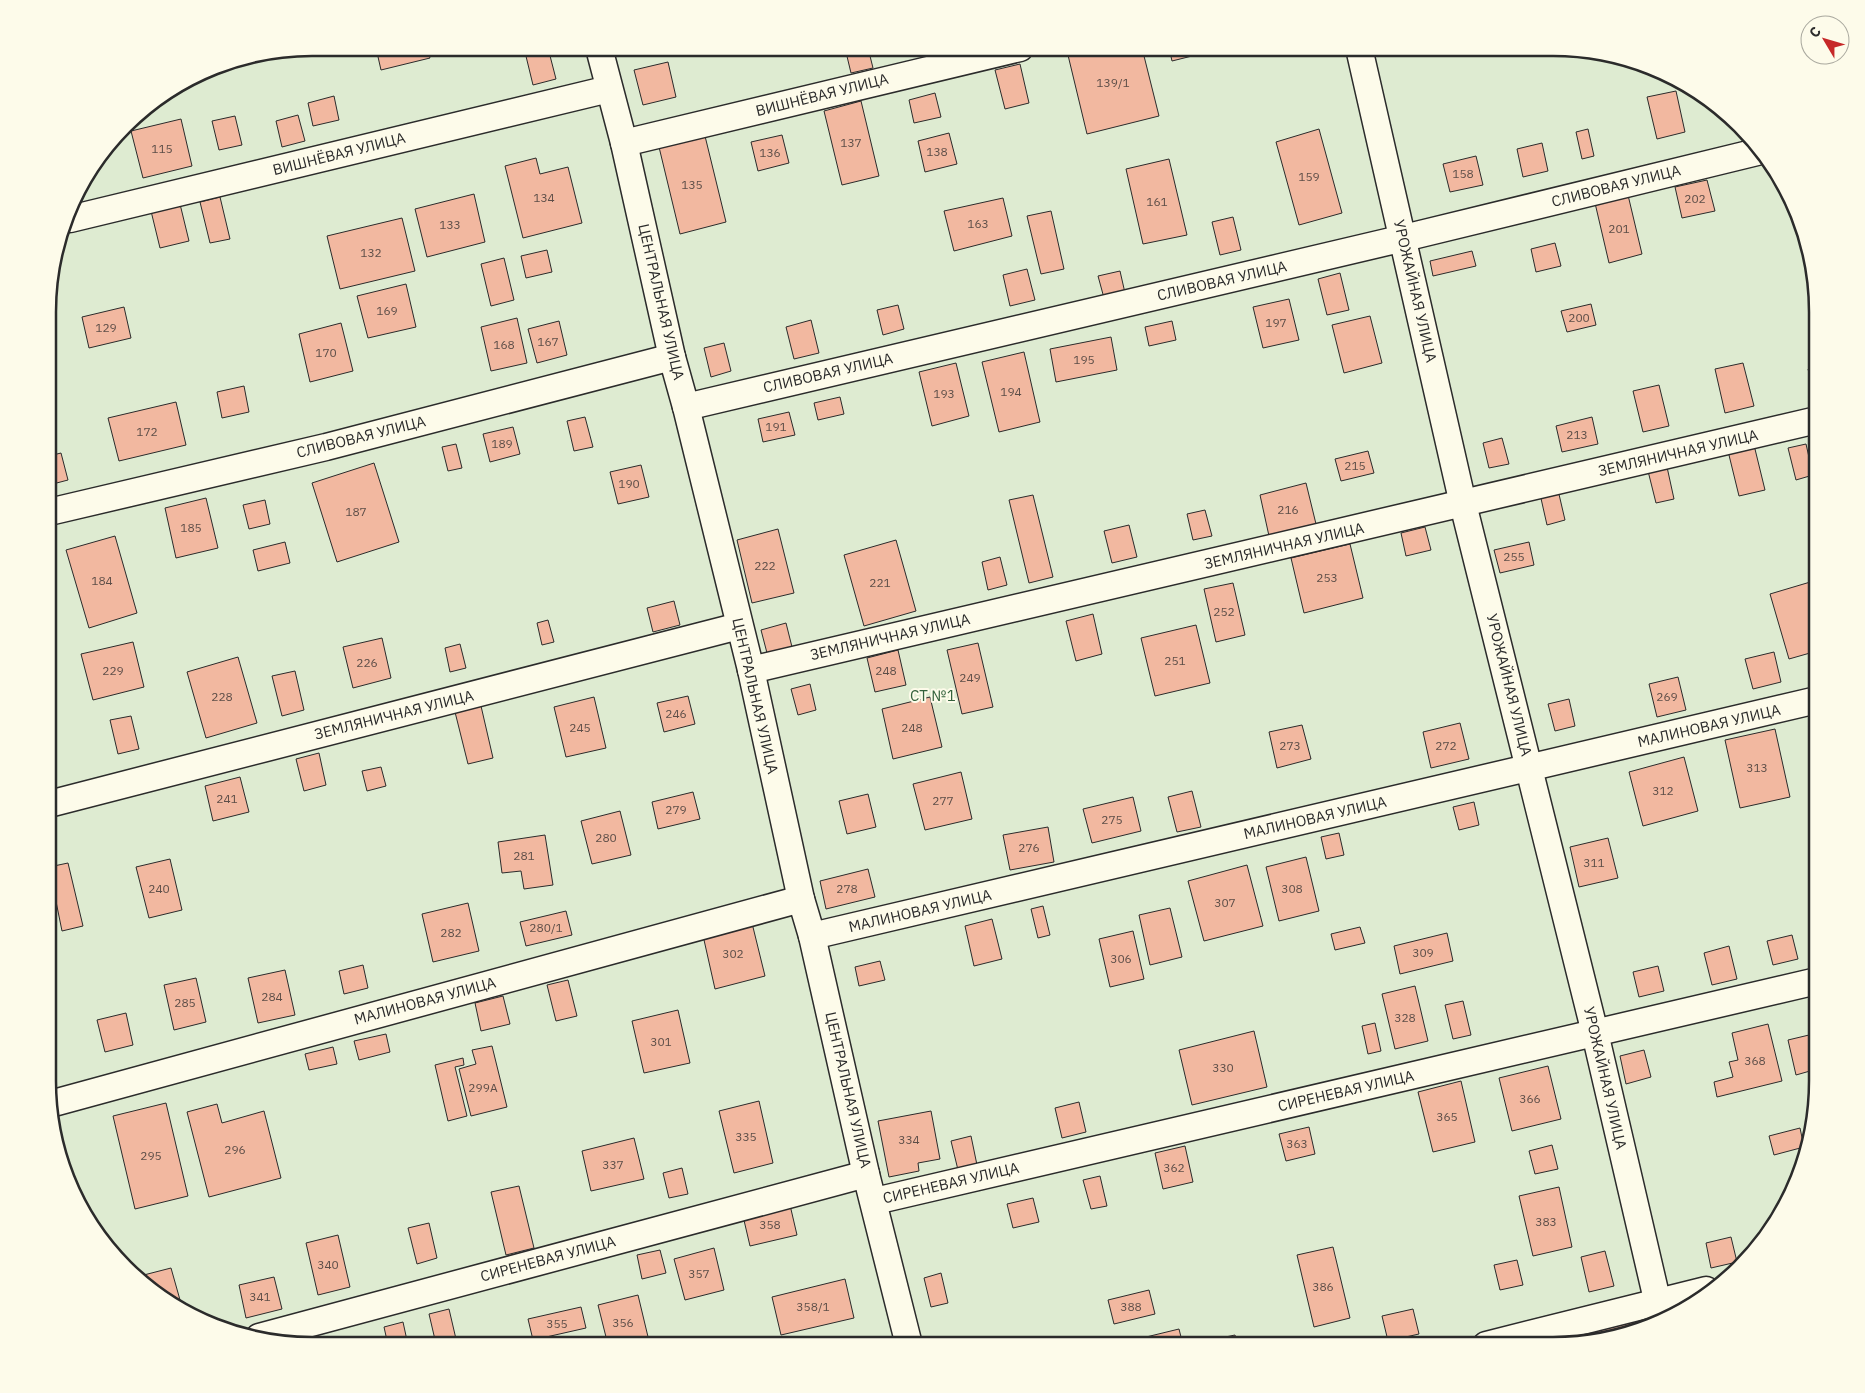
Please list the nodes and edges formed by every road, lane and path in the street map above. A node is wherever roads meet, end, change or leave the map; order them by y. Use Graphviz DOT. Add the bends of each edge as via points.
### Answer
graph roads {
  1 [pos="601,56"];
  2 [pos="987,56"];
  3 [pos="1361,56"];
  4 [pos="609,89"];
  5 [pos="624,143"];
  6 [pos="1753,153"];
  7 [pos="75,218"];
  8 [pos="1404,238"];
  9 [pos="672,357"];
  10 [pos="686,407"];
  11 [pos="1809,422"];
  12 [pos="1463,504"];
  13 [pos="56,510"];
  14 [pos="739,626"];
  15 [pos="750,670"];
  16 [pos="1809,702"];
  17 [pos="1530,768"];
  18 [pos="56,802"];
  19 [pos="801,899"];
  20 [pos="812,936"];
  21 [pos="1809,983"];
  22 [pos="1595,1034"];
  23 [pos="57,1102"];
  24 [pos="866,1174"];
  25 [pos="874,1200"];
  26 [pos="1684,1300"];
  27 [pos="1659,1312"];
  28 [pos="271,1334"];
  29 [pos="907,1337"];
  30 [pos="1532,1337"];
  1 -- 4 [label="street, ЦЕНТРАЛЬНАЯ УЛИЦА"];
  2 -- 5 [label="street, ВИШНЁВАЯ УЛИЦА"];
  3 -- 8 [label="street, УРОЖАЙНАЯ УЛИЦА"];
  4 -- 5 [label="street, ЦЕНТРАЛЬНАЯ УЛИЦА"];
  4 -- 7 [label="street, ВИШНЁВАЯ УЛИЦА"];
  5 -- 9 [label="street, ЦЕНТРАЛЬНАЯ УЛИЦА"];
  6 -- 8 [label="street, СЛИВОВАЯ УЛИЦА"];
  8 -- 10 [label="street, СЛИВОВАЯ УЛИЦА"];
  8 -- 12 [label="street, УРОЖАЙНАЯ УЛИЦА"];
  9 -- 10 [label="street, ЦЕНТРАЛЬНАЯ УЛИЦА"];
  9 -- 13 [label="street, СЛИВОВАЯ УЛИЦА" via="326,446"];
  10 -- 14 [label="street, ЦЕНТРАЛЬНАЯ УЛИЦА"];
  11 -- 12 [label="street, ЗЕМЛЯНИЧНАЯ УЛИЦА"];
  12 -- 15 [label="street, ЗЕМЛЯНИЧНАЯ УЛИЦА"];
  12 -- 17 [label="street, УРОЖАЙНАЯ УЛИЦА"];
  14 -- 15 [label="street, ЦЕНТРАЛЬНАЯ УЛИЦА"];
  14 -- 18 [label="street, ЗЕМЛЯНИЧНАЯ УЛИЦА"];
  15 -- 19 [label="street, ЦЕНТРАЛЬНАЯ УЛИЦА"];
  16 -- 17 [label="street, МАЛИНОВАЯ УЛИЦА"];
  17 -- 20 [label="street, МАЛИНОВАЯ УЛИЦА"];
  17 -- 22 [label="street, УРОЖАЙНАЯ УЛИЦА"];
  19 -- 20 [label="street, ЦЕНТРАЛЬНАЯ УЛИЦА"];
  19 -- 23 [label="street, МАЛИНОВАЯ УЛИЦА"];
  20 -- 24 [label="street, ЦЕНТРАЛЬНАЯ УЛИЦА"];
  21 -- 22 [label="street, СИРЕНЕВАЯ УЛИЦА"];
  22 -- 25 [label="street, СИРЕНЕВАЯ УЛИЦА"];
  22 -- 27 [label="street, УРОЖАЙНАЯ УЛИЦА"];
  24 -- 25 [label="street, ЦЕНТРАЛЬНАЯ УЛИЦА"];
  24 -- 28 [label="street, СИРЕНЕВАЯ УЛИЦА"];
  25 -- 29 [label="street, ЦЕНТРАЛЬНАЯ УЛИЦА"];
  26 -- 27 [label="street"];
  27 -- 30 [label="street"];
}
